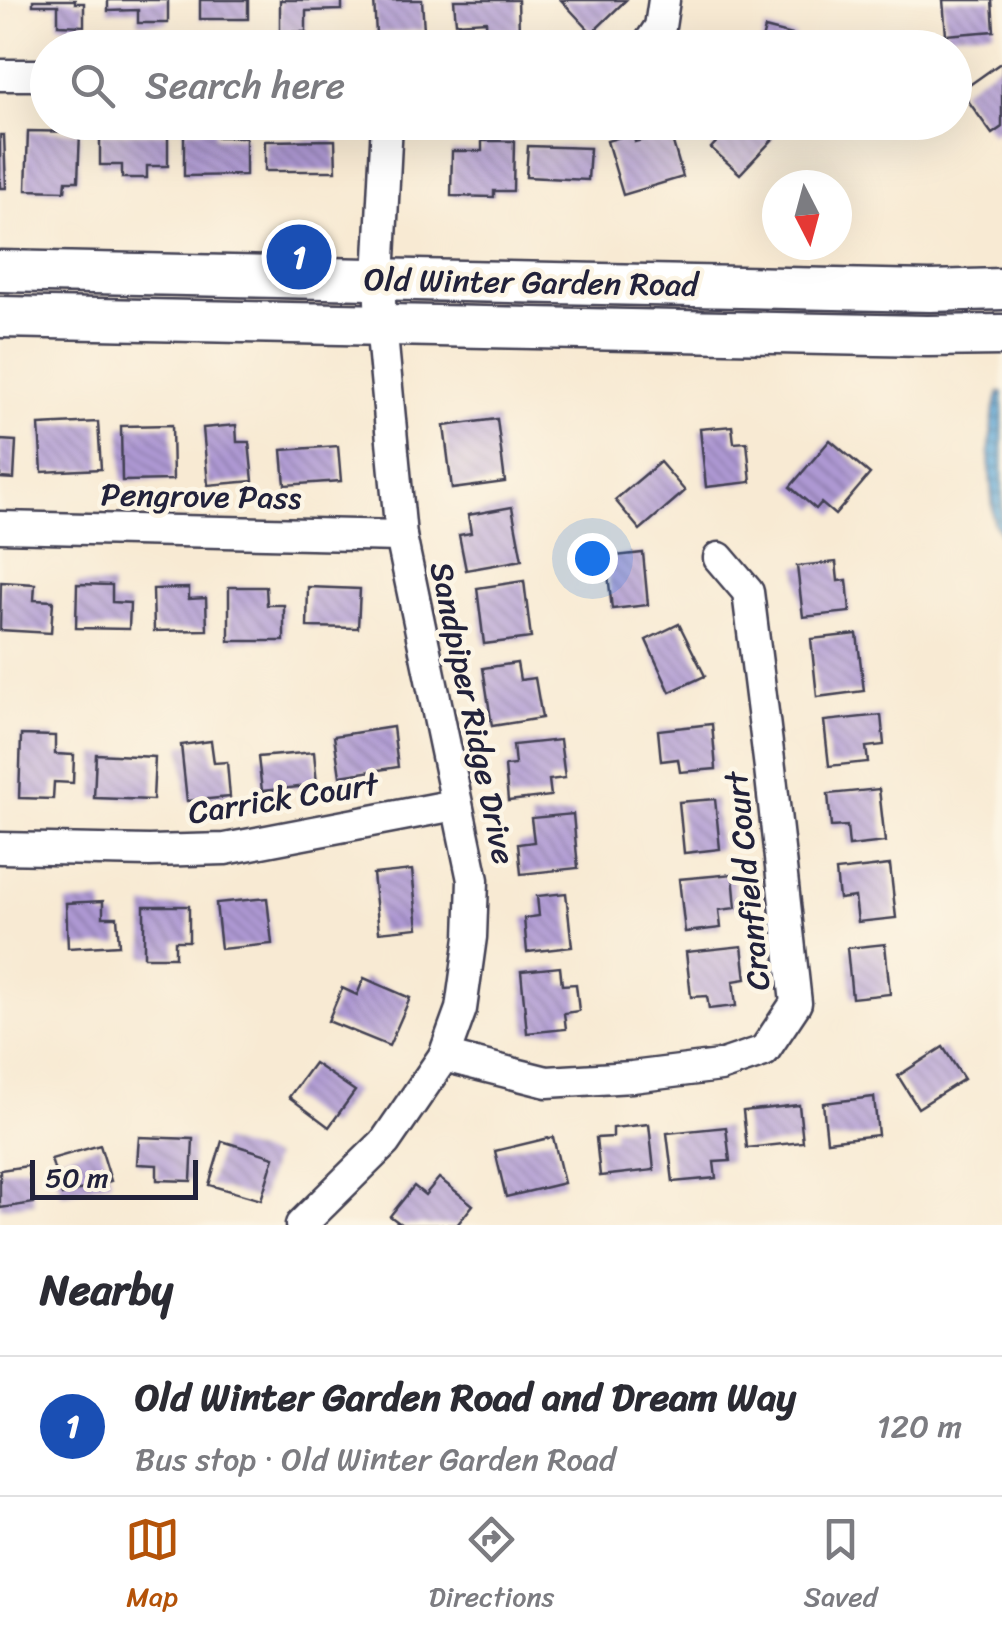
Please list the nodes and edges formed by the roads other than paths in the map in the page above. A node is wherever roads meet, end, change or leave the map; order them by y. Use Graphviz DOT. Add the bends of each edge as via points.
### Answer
graph roads {
  1 [pos="664,0"];
  2 [pos="658,30"];
  3 [pos="0,74"];
  4 [pos="30,75"];
  5 [pos="386,140"];
  6 [pos="0,271"];
  7 [pos="379,278"];
  8 [pos="1002,289"];
  9 [pos="0,317"];
  10 [pos="380,324"];
  11 [pos="1002,335"];
  12 [pos="0,527"];
  13 [pos="401,536"];
  14 [pos="719,558"];
  15 [pos="455,805"];
  16 [pos="0,848"];
  17 [pos="444,1056"];
  18 [pos="300,1225"];
  1 -- 2 [label="street"];
  3 -- 4 [label="street"];
  5 -- 7 [label="street, Sandpiper Ridge Drive"];
  6 -- 7 [label="main road, Old Winter Garden Road"];
  7 -- 8 [label="main road, Old Winter Garden Road"];
  7 -- 10 [label="street, Sandpiper Ridge Drive"];
  9 -- 10 [label="main road, Old Winter Garden Road"];
  10 -- 11 [label="main road, Old Winter Garden Road"];
  10 -- 13 [label="street, Sandpiper Ridge Drive"];
  12 -- 13 [label="street, Pengrove Pass"];
  13 -- 15 [label="street, Sandpiper Ridge Drive"];
  14 -- 17 [label="street, Cranfield Court" via="748,592 796,1003 764,1051 720,1066 547,1082"];
  15 -- 16 [label="street, Carrick Court" via="225,849"];
  15 -- 17 [label="street, Sandpiper Ridge Drive" via="472,880 471,937 461,1009"];
  17 -- 18 [label="street, Sandpiper Ridge Drive" via="385,1142"];
}
